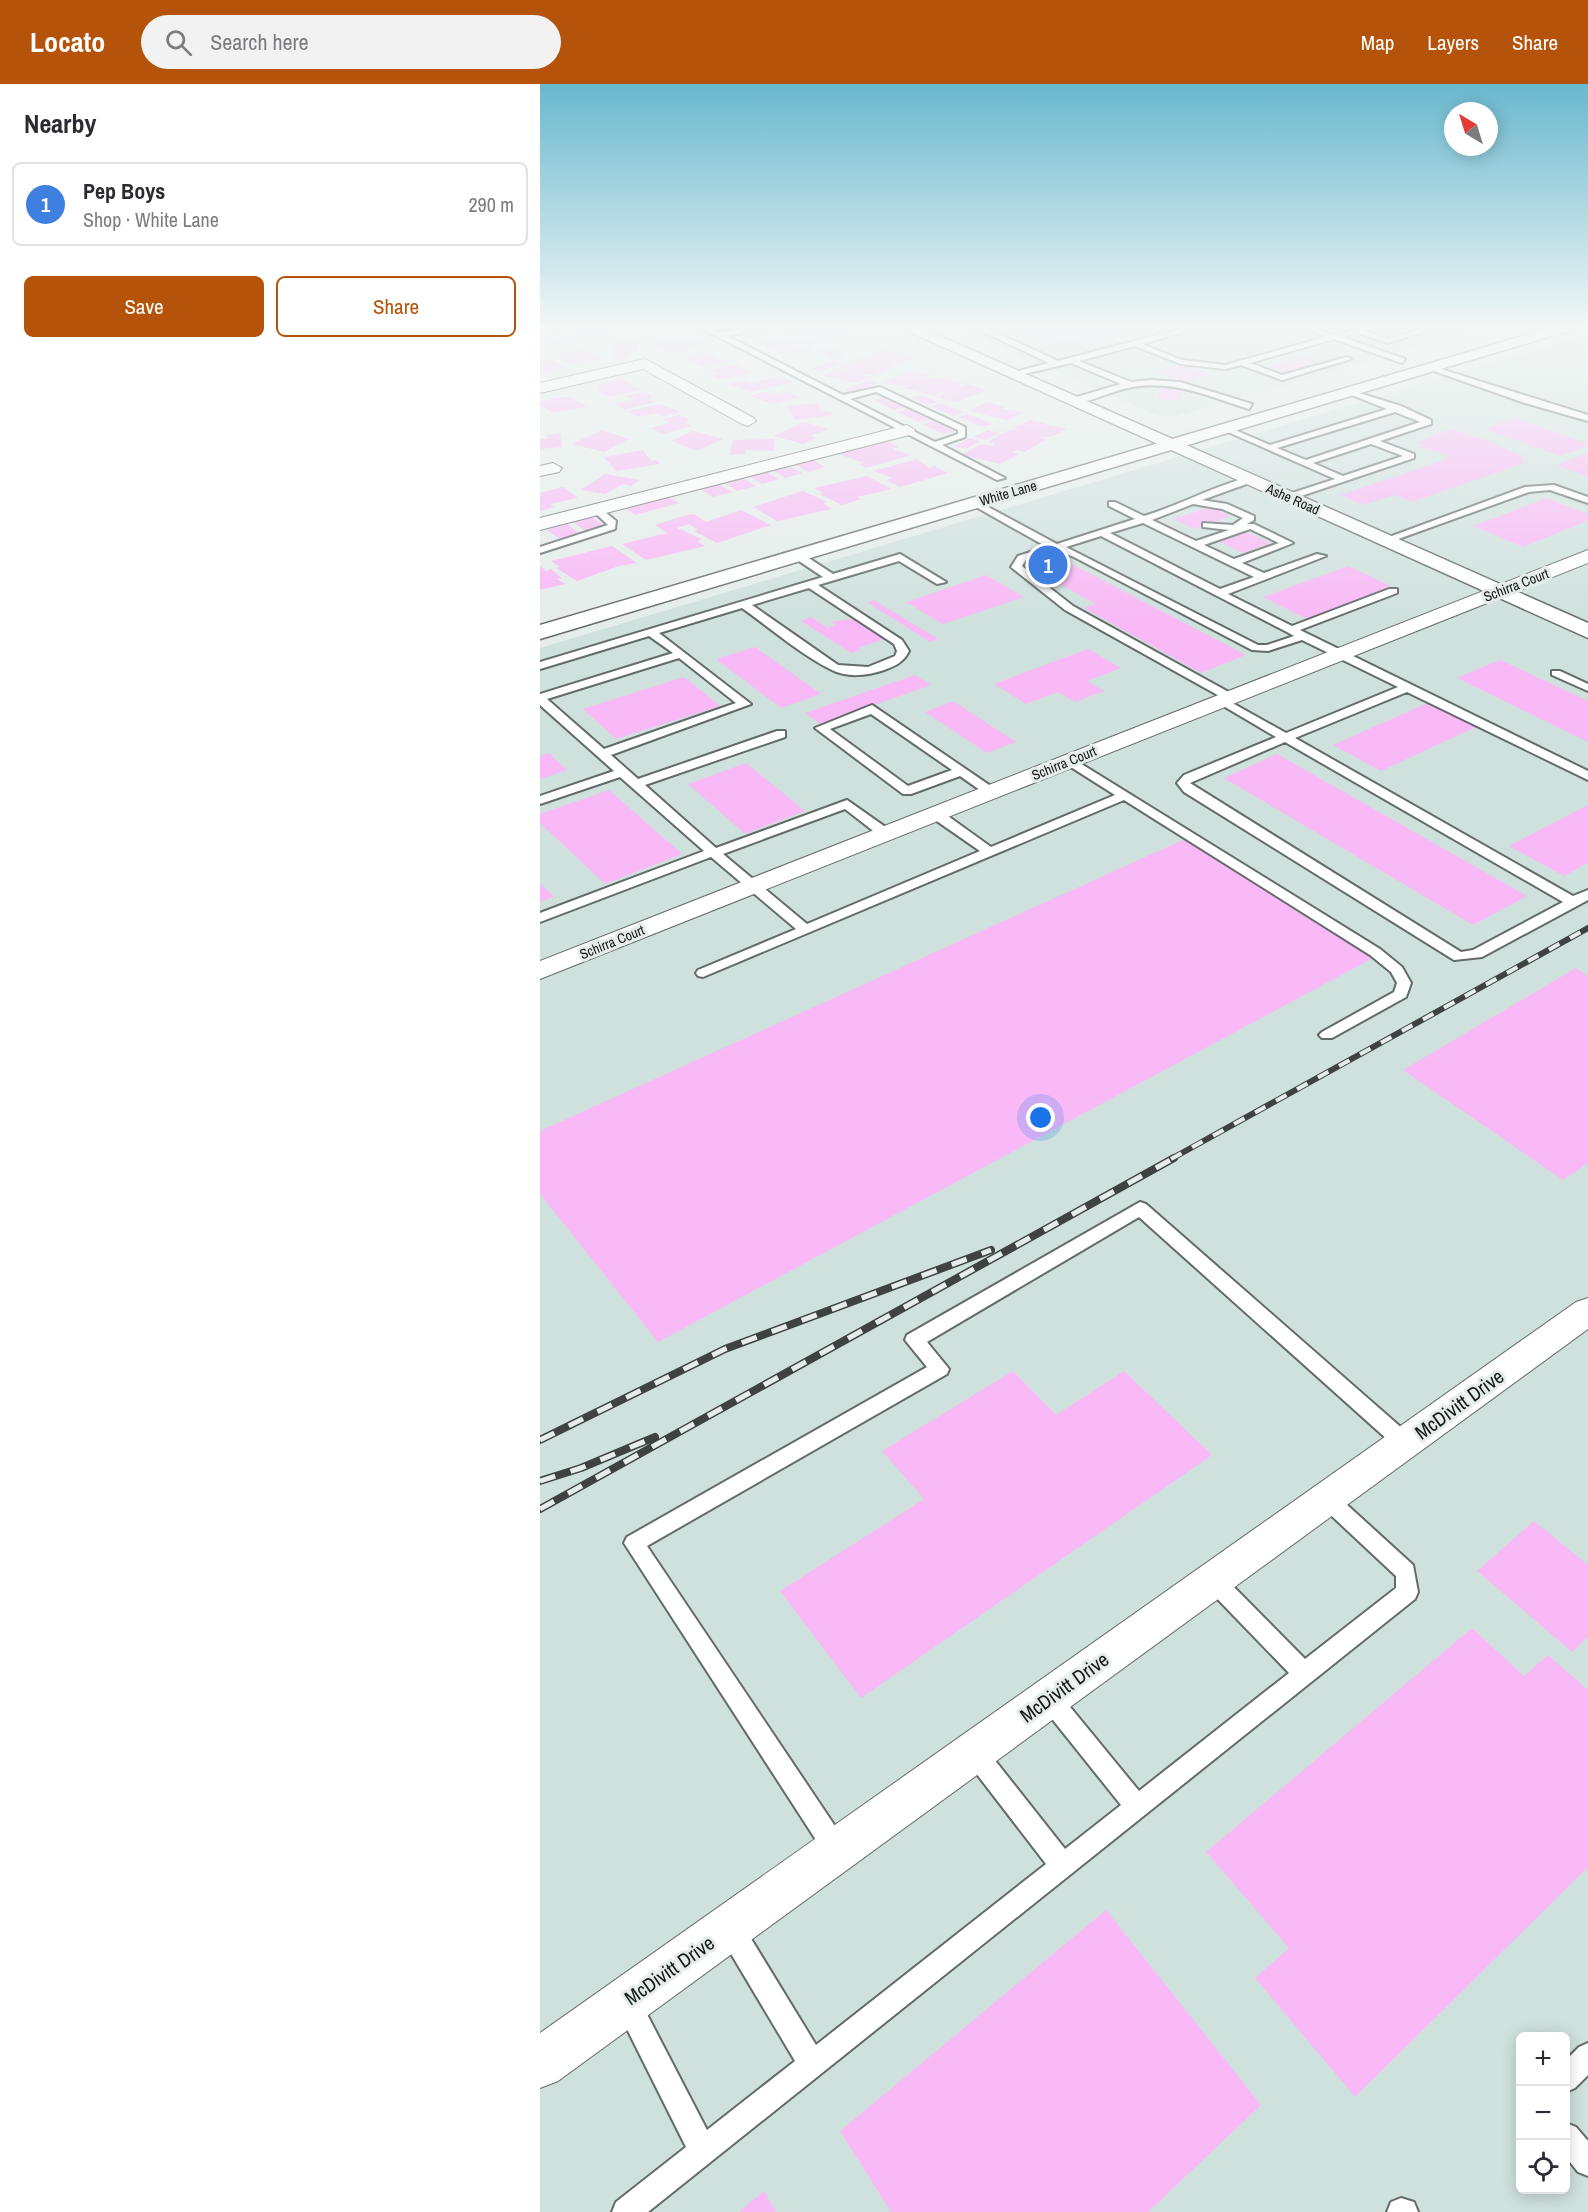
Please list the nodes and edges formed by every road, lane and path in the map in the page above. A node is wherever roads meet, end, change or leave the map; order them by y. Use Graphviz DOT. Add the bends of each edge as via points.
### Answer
graph roads {
  1 [pos="893,423"];
  2 [pos="950,423"];
  3 [pos="1124,423"];
  4 [pos="1187,423"];
  5 [pos="1245,423"];
  6 [pos="1348,423"];
  7 [pos="1424,423"];
  8 [pos="1225,429"];
  9 [pos="907,430"];
  10 [pos="1149,434"];
  11 [pos="1372,441"];
  12 [pos="935,445"];
  13 [pos="1171,445"];
  14 [pos="1268,448"];
  15 [pos="1305,463"];
  16 [pos="1000,478"];
  17 [pos="1343,479"];
  18 [pos="1249,480"];
  19 [pos="1289,497"];
  20 [pos="1588,500"];
  21 [pos="1191,501"];
  22 [pos="974,503"];
  23 [pos="1112,504"];
  24 [pos="596,509"];
  25 [pos="1201,510"];
  26 [pos="1181,512"];
  27 [pos="1145,519"];
  28 [pos="1224,523"];
  29 [pos="540,524"];
  30 [pos="1206,525"];
  31 [pos="827,528"];
  32 [pos="1102,533"];
  33 [pos="1386,540"];
  34 [pos="1192,543"];
  35 [pos="1059,547"];
  36 [pos="1233,548"];
  37 [pos="540,550"];
  38 [pos="749,550"];
  39 [pos="1215,554"];
  40 [pos="797,555"];
  41 [pos="1320,556"];
  42 [pos="1588,556"];
  43 [pos="1233,562"];
  44 [pos="832,578"];
  45 [pos="1263,578"];
  46 [pos="708,582"];
  47 [pos="941,582"];
  48 [pos="810,584"];
  49 [pos="1393,591"];
  50 [pos="1500,591"];
  51 [pos="604,592"];
  52 [pos="1220,593"];
  53 [pos="743,604"];
  54 [pos="540,620"];
  55 [pos="1291,630"];
  56 [pos="1588,631"];
  57 [pos="540,632"];
  58 [pos="651,632"];
  59 [pos="1303,636"];
  60 [pos="1343,653"];
  61 [pos="681,654"];
  62 [pos="540,666"];
  63 [pos="1557,673"];
  64 [pos="1408,687"];
  65 [pos="1588,688"];
  66 [pos="540,698"];
  67 [pos="1226,699"];
  68 [pos="781,734"];
  69 [pos="1285,738"];
  70 [pos="602,754"];
  71 [pos="1070,761"];
  72 [pos="961,771"];
  73 [pos="622,772"];
  74 [pos="1588,776"];
  75 [pos="636,784"];
  76 [pos="991,792"];
  77 [pos="1125,795"];
  78 [pos="540,800"];
  79 [pos="936,814"];
  80 [pos="886,834"];
  81 [pos="714,852"];
  82 [pos="990,852"];
  83 [pos="752,887"];
  84 [pos="1588,894"];
  85 [pos="1573,902"];
  86 [pos="540,918"];
  87 [pos="806,930"];
  88 [pos="540,971"];
  89 [pos="703,973"];
  90 [pos="1327,1035"];
  91 [pos="1588,1311"];
  92 [pos="1405,1443"];
  93 [pos="1327,1499"];
  94 [pos="1213,1580"];
  95 [pos="1305,1674"];
  96 [pos="1049,1698"];
  97 [pos="974,1752"];
  98 [pos="1137,1807"];
  99 [pos="837,1850"];
  100 [pos="1062,1865"];
  101 [pos="730,1928"];
  102 [pos="626,2001"];
  103 [pos="1588,2056"];
  104 [pos="540,2063"];
  105 [pos="812,2064"];
  106 [pos="1570,2075"];
  107 [pos="1569,2140"];
  108 [pos="703,2151"];
  109 [pos="1588,2162"];
  110 [pos="626,2212"];
  1 -- 9 [label="lane"];
  2 -- 12 [label="lane" via="962,429 962,435"];
  3 -- 10 [label="main road, Ashe Road"];
  4 -- 10 [label="main road, White Lane"];
  5 -- 8 [label="main road, White Lane"];
  6 -- 14 [label="lane"];
  7 -- 11 [label="lane"];
  8 -- 13 [label="main road, White Lane"];
  8 -- 14 [label="lane"];
  9 -- 12 [label="lane"];
  9 -- 24 [label="street"];
  10 -- 13 [label="main road, Ashe Road"];
  10 -- 16 [label="main road, White Lane"];
  11 -- 15 [label="lane"];
  11 -- 17 [label="lane" via="1411,456"];
  12 -- 16 [label="lane"];
  13 -- 18 [label="main road, Ashe Road"];
  13 -- 22 [label="main road, White Lane"];
  14 -- 15 [label="lane"];
  15 -- 17 [label="lane"];
  16 -- 31 [label="main road, White Lane"];
  17 -- 19 [label="lane"];
  18 -- 19 [label="main road, Ashe Road"];
  18 -- 21 [label="lane"];
  19 -- 33 [label="main road, Ashe Road"];
  20 -- 33 [label="lane" via="1551,487 1528,489"];
  21 -- 26 [label="lane"];
  21 -- 28 [label="lane" via="1224,506 1251,518"];
  22 -- 35 [label="lane"];
  22 -- 40 [label="main road, White Lane"];
  23 -- 27 [label="lane"];
  24 -- 29 [label="street"];
  24 -- 37 [label="lane" via="612,527"];
  25 -- 26 [label="lane"];
  26 -- 27 [label="lane"];
  27 -- 32 [label="lane"];
  27 -- 34 [label="lane"];
  28 -- 30 [label="lane"];
  28 -- 34 [label="lane"];
  31 -- 38 [label="main road, White Lane"];
  31 -- 46 [label="main road" via="714,572 706,577"];
  32 -- 35 [label="lane"];
  32 -- 52 [label="lane"];
  33 -- 50 [label="main road, Ashe Road"];
  34 -- 39 [label="lane"];
  34 -- 43 [label="lane" via="1251,526 1265,537 1288,543"];
  35 -- 59 [label="lane" via="1256,648"];
  35 -- 67 [label="lane" via="1022,558 1016,567 1069,608"];
  36 -- 39 [label="lane"];
  39 -- 43 [label="lane"];
  40 -- 44 [label="lane"];
  40 -- 46 [label="main road, White Lane"];
  41 -- 45 [label="lane"];
  42 -- 50 [label="street, Schirra Court"];
  43 -- 45 [label="lane"];
  44 -- 47 [label="lane" via="900,557"];
  44 -- 48 [label="lane"];
  45 -- 52 [label="lane"];
  46 -- 57 [label="main road, White Lane"];
  48 -- 53 [label="lane"];
  48 -- 53 [label="lane" via="898,642 903,651 900,658 879,669 846,672"];
  49 -- 55 [label="lane"];
  50 -- 56 [label="main road, Ashe Road"];
  50 -- 60 [label="street, Schirra Court"];
  51 -- 54 [label="main road"];
  52 -- 55 [label="lane"];
  53 -- 58 [label="lane"];
  55 -- 59 [label="lane"];
  58 -- 61 [label="lane"];
  58 -- 62 [label="lane"];
  59 -- 60 [label="lane"];
  60 -- 64 [label="lane"];
  60 -- 67 [label="street, Schirra Court"];
  61 -- 66 [label="lane"];
  61 -- 70 [label="lane" via="746,704"];
  63 -- 65 [label="lane"];
  64 -- 69 [label="lane"];
  64 -- 74 [label="lane"];
  66 -- 70 [label="lane"];
  67 -- 69 [label="lane"];
  67 -- 71 [label="street, Schirra Court"];
  68 -- 75 [label="lane"];
  69 -- 85 [label="lane"];
  69 -- 85 [label="lane" via="1183,783 1459,957 1472,957"];
  70 -- 73 [label="lane"];
  71 -- 76 [label="street, Schirra Court"];
  71 -- 77 [label="lane"];
  72 -- 72 [label="lane" via="872,709 821,728 907,791"];
  72 -- 76 [label="lane"];
  73 -- 75 [label="lane"];
  73 -- 78 [label="lane"];
  75 -- 81 [label="lane"];
  76 -- 79 [label="street, Schirra Court"];
  77 -- 82 [label="lane"];
  77 -- 90 [label="lane" via="1375,952 1397,970 1404,983 1401,994"];
  79 -- 80 [label="street, Schirra Court"];
  79 -- 82 [label="lane"];
  80 -- 81 [label="lane" via="848,804"];
  80 -- 83 [label="street, Schirra Court"];
  81 -- 83 [label="lane"];
  81 -- 86 [label="lane"];
  82 -- 87 [label="lane"];
  83 -- 87 [label="lane"];
  83 -- 88 [label="street, Schirra Court"];
  84 -- 85 [label="lane"];
  87 -- 89 [label="lane"];
  91 -- 92 [label="street, McDivitt Drive"];
  92 -- 93 [label="street, McDivitt Drive"];
  92 -- 99 [label="lane" via="1140,1208 914,1340 939,1369 634,1543"];
  93 -- 94 [label="street, McDivitt Drive"];
  93 -- 95 [label="lane" via="1406,1572 1407,1592"];
  94 -- 95 [label="lane"];
  94 -- 96 [label="street, McDivitt Drive"];
  95 -- 98 [label="lane"];
  96 -- 97 [label="street, McDivitt Drive"];
  96 -- 98 [label="lane"];
  97 -- 99 [label="street, McDivitt Drive"];
  97 -- 100 [label="lane"];
  98 -- 100 [label="lane"];
  99 -- 101 [label="street, McDivitt Drive"];
  100 -- 105 [label="lane"];
  101 -- 102 [label="street, McDivitt Drive"];
  101 -- 105 [label="lane"];
  102 -- 104 [label="street, McDivitt Drive"];
  102 -- 108 [label="lane"];
  103 -- 106 [label="lane"];
  105 -- 108 [label="lane"];
  107 -- 109 [label="lane"];
  108 -- 110 [label="lane"];
}
